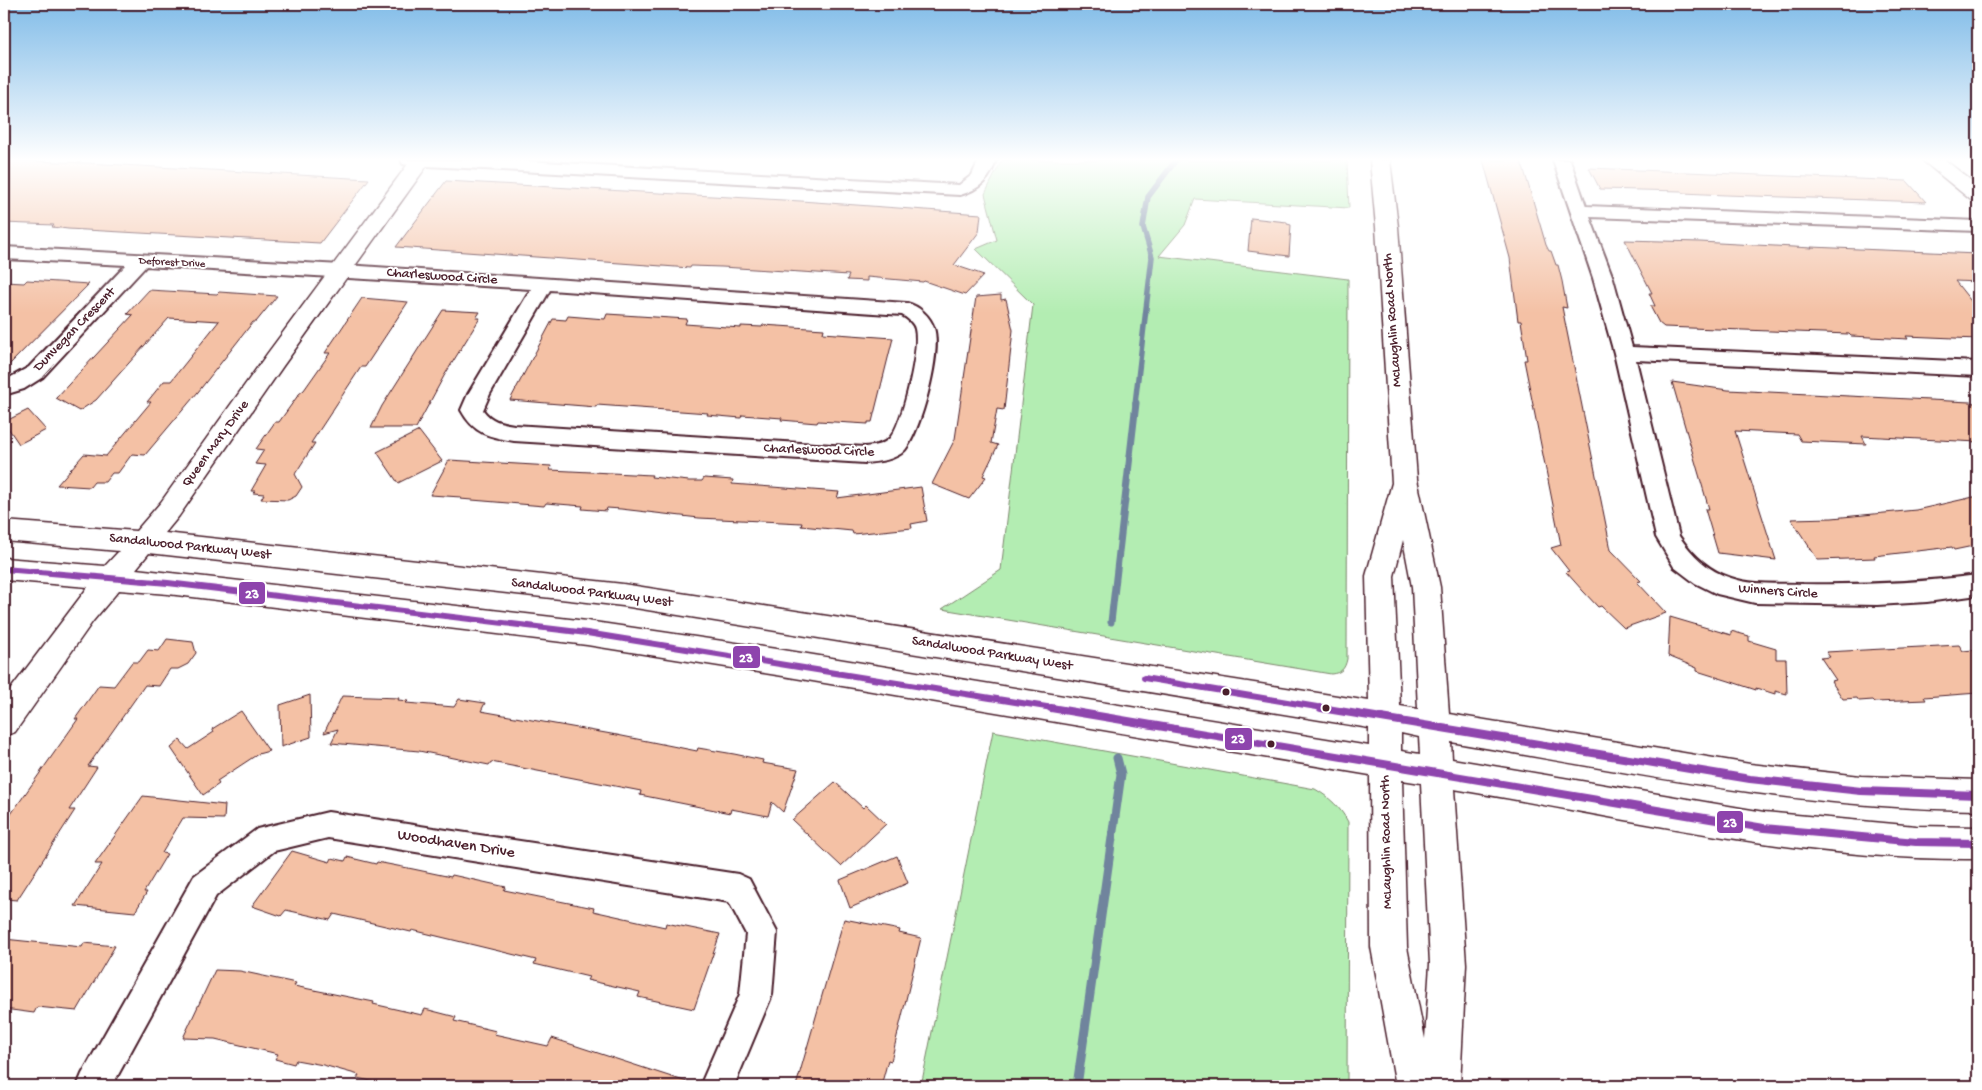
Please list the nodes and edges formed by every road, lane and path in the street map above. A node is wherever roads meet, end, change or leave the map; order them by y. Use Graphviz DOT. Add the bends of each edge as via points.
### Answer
graph roads {
  1 [pos="382,211"];
  2 [pos="1385,211"];
  3 [pos="1580,211"];
  4 [pos="1978,226"];
  5 [pos="4,253"];
  6 [pos="140,261"];
  7 [pos="341,271"];
  8 [pos="544,284"];
  9 [pos="1624,353"];
  10 [pos="1978,369"];
  11 [pos="4,388"];
  12 [pos="1404,480"];
  13 [pos="4,531"];
  14 [pos="142,542"];
  15 [pos="4,569"];
  16 [pos="112,578"];
  17 [pos="1978,585"];
  18 [pos="1384,717"];
  19 [pos="4,722"];
  20 [pos="1434,726"];
  21 [pos="1385,763"];
  22 [pos="1437,771"];
  23 [pos="1978,795"];
  24 [pos="1978,843"];
  25 [pos="94,1086"];
  26 [pos="717,1086"];
  27 [pos="1415,1086"];
  28 [pos="1442,1086"];
  1 -- 7 [label="main road, Queen Mary Drive"];
  2 -- 12 [label="main road, McLaughlin Road North"];
  3 -- 4 [label="street"];
  3 -- 9 [label="street, Winners Circle"];
  5 -- 6 [label="street, Deforest Drive"];
  6 -- 7 [label="street, Deforest Drive"];
  6 -- 11 [label="street, Dunvegan Crescent" via="36,372"];
  7 -- 8 [label="street, Charleswood Circle"];
  7 -- 14 [label="main road, Queen Mary Drive" via="170,509"];
  8 -- 8 [label="street, Charleswood Circle" via="472,410 483,426 514,432 865,455 891,449 903,435 920,383 925,345 925,329 920,320 906,310"];
  9 -- 10 [label="street"];
  9 -- 17 [label="street, Winners Circle" via="1668,537 1682,560 1704,576 1726,588 1797,595 1919,593"];
  12 -- 18 [label="main road, McLaughlin Road North" via="1380,576"];
  12 -- 20 [label="main road, McLaughlin Road North" via="1426,587"];
  13 -- 14 [label="main road, Sandalwood Parkway West"];
  14 -- 16 [label="main road, Queen Mary Drive"];
  14 -- 18 [label="main road, Sandalwood Parkway West" via="623,595"];
  15 -- 16 [label="main road"];
  16 -- 19 [label="main road, Queen Mary Drive"];
  16 -- 21 [label="main road" via="596,634 783,662"];
  18 -- 20 [label="main road, Sandalwood Parkway West"];
  18 -- 21 [label="main road, McLaughlin Road North"];
  20 -- 22 [label="main road, McLaughlin Road North"];
  20 -- 23 [label="main road, Sandalwood Parkway West" via="1750,779 1861,791"];
  21 -- 22 [label="main road"];
  21 -- 27 [label="main road, McLaughlin Road North" via="1389,947"];
  22 -- 24 [label="main road" via="1764,828 1844,837"];
  22 -- 28 [label="main road, McLaughlin Road North" via="1448,964"];
  25 -- 26 [label="street, Woodhaven Drive" via="205,886 267,839 328,825 738,889 762,932 756,995"];
}
